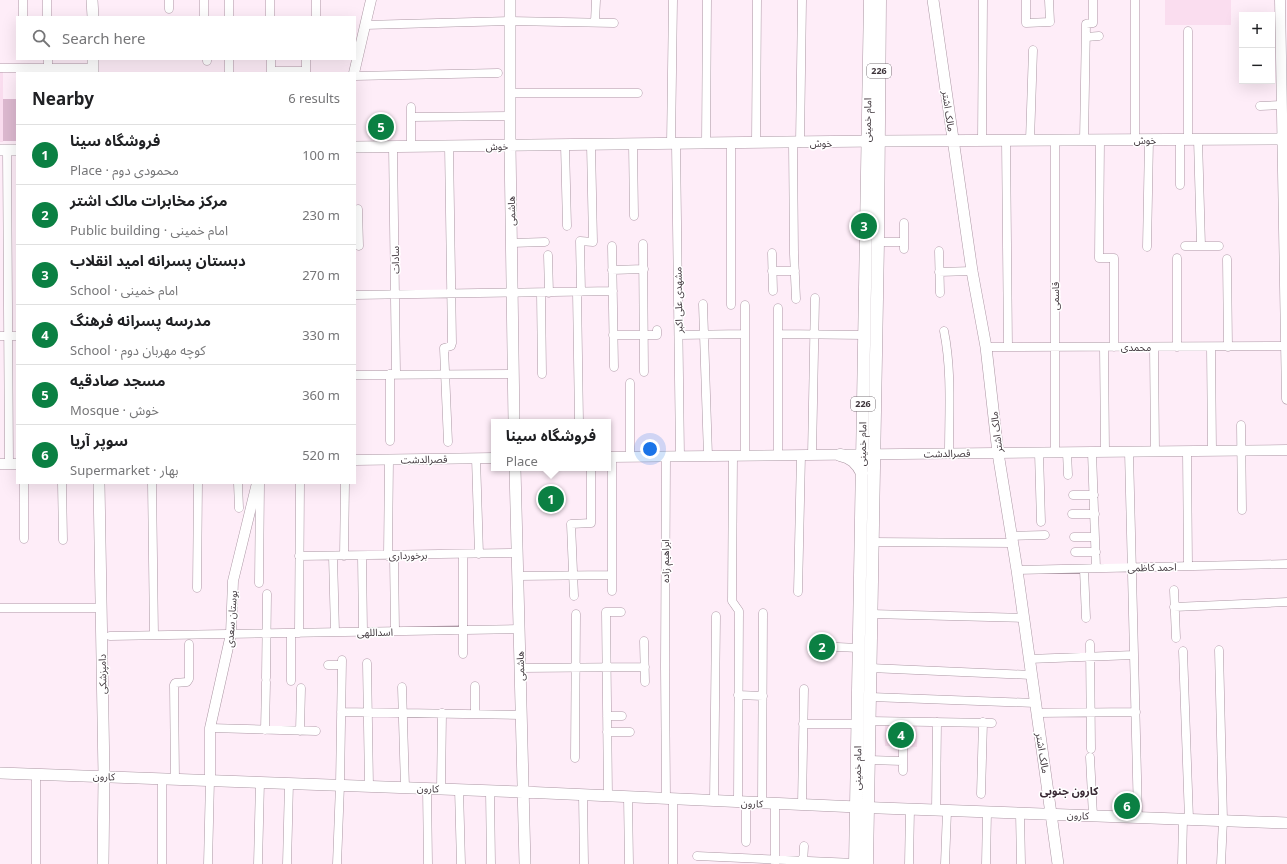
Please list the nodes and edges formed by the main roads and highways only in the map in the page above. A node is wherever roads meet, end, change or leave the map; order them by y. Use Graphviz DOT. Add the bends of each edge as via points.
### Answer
graph roads {
  1 [pos="92,0"];
  2 [pos="510,0"];
  3 [pos="933,0"];
  4 [pos="875,2"];
  5 [pos="93,16"];
  6 [pos="1285,139"];
  7 [pos="953,141"];
  8 [pos="873,142"];
  9 [pos="510,145"];
  10 [pos="356,147"];
  11 [pos="514,419"];
  12 [pos="840,454"];
  13 [pos="868,454"];
  14 [pos="515,471"];
  15 [pos="862,473"];
  16 [pos="99,484"];
  17 [pos="0,773"];
  18 [pos="104,776"];
  19 [pos="524,792"];
  20 [pos="856,807"];
  21 [pos="869,808"];
  22 [pos="1052,814"];
  23 [pos="1287,823"];
  24 [pos="855,863"];
  25 [pos="103,864"];
  26 [pos="525,864"];
  27 [pos="868,864"];
  28 [pos="1058,864"];
  1 -- 5 [label="main road"];
  2 -- 9 [label="main road, هاشمی"];
  3 -- 7 [label="main road, مالک اشتر"];
  4 -- 8 [label="main road, امام خمینی / 226"];
  6 -- 7 [label="main road, خوش"];
  7 -- 8 [label="main road, خوش"];
  7 -- 22 [label="main road, مالک اشتر" via="986,348 998,453"];
  8 -- 9 [label="main road, خوش"];
  8 -- 13 [label="main road, امام خمینی / 226" via="864,335"];
  8 -- 13 [label="main road, امام خمینی / 226" via="878,242"];
  9 -- 10 [label="main road, خوش"];
  9 -- 11 [label="main road, هاشمی"];
  12 -- 15 [label="main road" via="852,459"];
  13 -- 15 [label="main road, امام خمینی / 226"];
  13 -- 21 [label="main road, امام خمینی / 226" via="872,542"];
  14 -- 19 [label="main road, هاشمی"];
  15 -- 20 [label="main road, امام خمینی / 226"];
  16 -- 18 [label="main road, دامپزشکی" via="101,608 106,635"];
  17 -- 18 [label="main road, کارون"];
  18 -- 19 [label="main road, کارون"];
  18 -- 25 [label="main road, دامپزشکی"];
  19 -- 20 [label="main road, کارون"];
  19 -- 26 [label="main road, هاشمی"];
  20 -- 21 [label="main road, کارون"];
  20 -- 24 [label="main road, امام خمینی / 226"];
  21 -- 22 [label="main road, کارون"];
  21 -- 27 [label="main road, امام خمینی / 226"];
  22 -- 23 [label="main road, کارون"];
  22 -- 28 [label="main road, مالک اشتر"];
}
